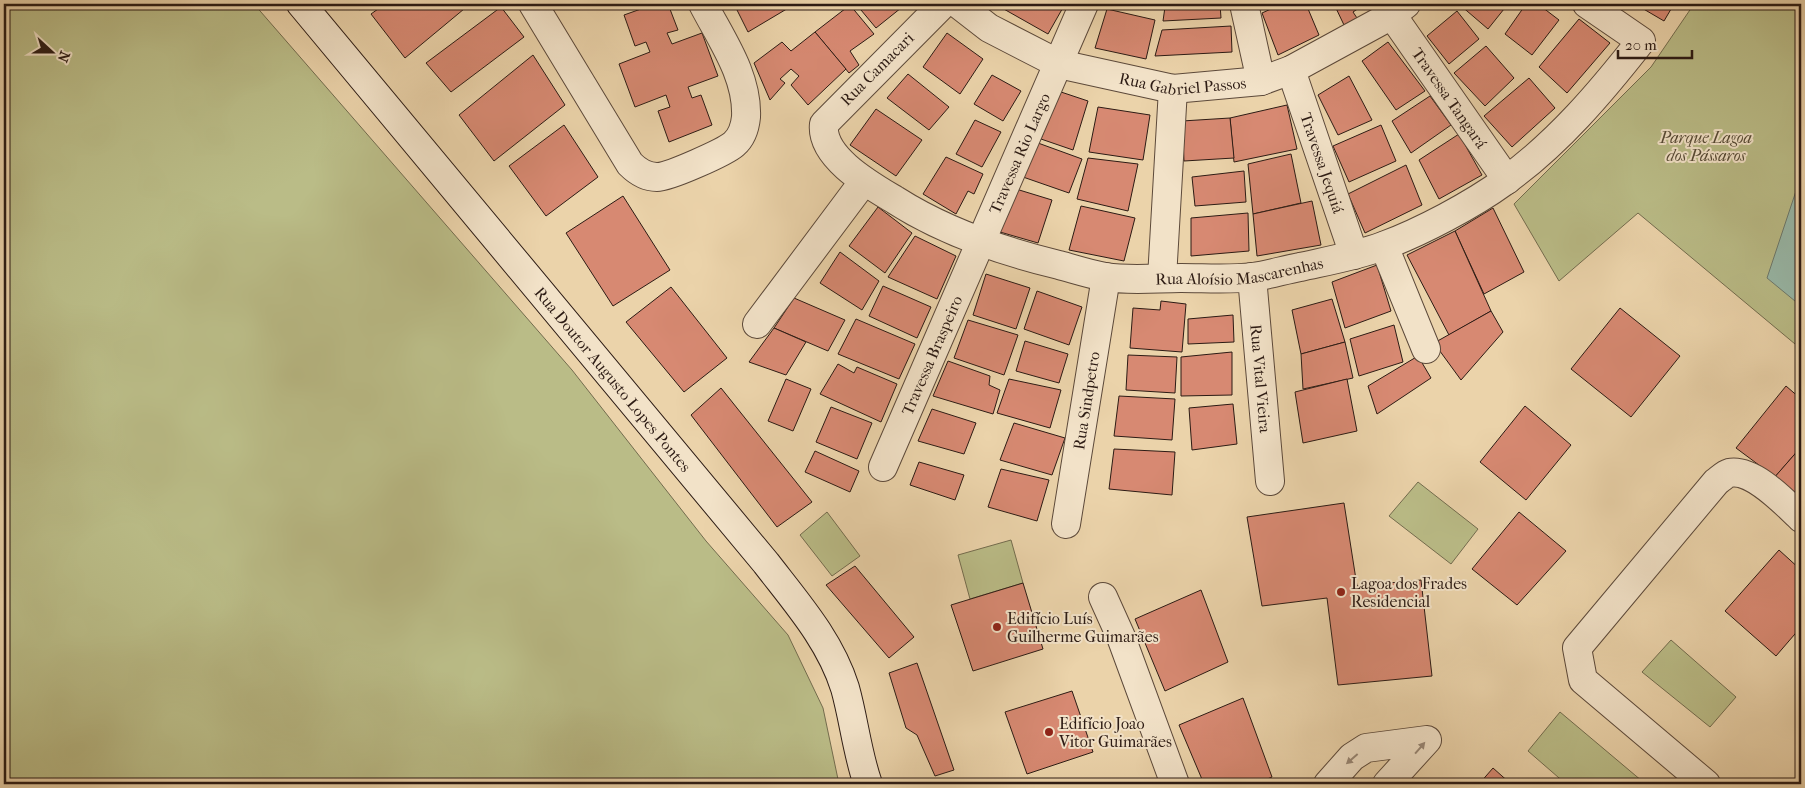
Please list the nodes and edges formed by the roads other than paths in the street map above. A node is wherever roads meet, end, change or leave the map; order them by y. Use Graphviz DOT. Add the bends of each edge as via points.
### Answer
graph roads {
  1 [pos="301,4"];
  2 [pos="533,4"];
  3 [pos="703,4"];
  4 [pos="942,4"];
  5 [pos="958,4"];
  6 [pos="1084,4"];
  7 [pos="1244,4"];
  8 [pos="1587,4"];
  9 [pos="1399,10"];
  10 [pos="1059,64"];
  11 [pos="1291,70"];
  12 [pos="1261,80"];
  13 [pos="1173,89"];
  14 [pos="832,114"];
  15 [pos="1507,180"];
  16 [pos="864,181"];
  17 [pos="980,243"];
  18 [pos="1384,246"];
  19 [pos="1354,255"];
  20 [pos="1106,277"];
  21 [pos="1252,277"];
  22 [pos="1162,278"];
  23 [pos="757,324"];
  24 [pos="1426,349"];
  25 [pos="883,467"];
  26 [pos="1270,481"];
  27 [pos="1801,518"];
  28 [pos="1066,524"];
  29 [pos="1103,597"];
  30 [pos="868,784"];
  31 [pos="1175,784"];
  32 [pos="1328,784"];
  33 [pos="1387,784"];
  34 [pos="1706,784"];
  1 -- 30 [label="street, Rua Doutor Augusto Lopes Pontes" via="766,563 814,626 832,655 844,688"];
  2 -- 3 [label="street" via="630,164 649,176 668,176 734,145 742,133 746,119 742,80"];
  4 -- 14 [label="street, Rua Camacari"];
  5 -- 10 [label="street, Rua Gabriel Passos" via="990,28"];
  6 -- 10 [label="street, Travessa Rio Largo"];
  7 -- 12 [label="street"];
  8 -- 15 [label="street, Rua Aloísio Mascarenhas" via="1641,41 1586,109"];
  9 -- 11 [label="street, Rua Gabriel Passos"];
  9 -- 15 [label="street, Travessa Tangará"];
  10 -- 13 [label="street, Rua Gabriel Passos"];
  10 -- 17 [label="street, Travessa Rio Largo"];
  11 -- 12 [label="street, Rua Gabriel Passos"];
  11 -- 19 [label="street, Travessa Jequiá"];
  12 -- 13 [label="street, Rua Gabriel Passos"];
  13 -- 22 [label="street"];
  14 -- 16 [label="street, Rua Aloísio Mascarenhas" via="824,124 826,142 834,154"];
  15 -- 18 [label="street, Rua Aloísio Mascarenhas" via="1451,214"];
  16 -- 17 [label="street, Rua Aloísio Mascarenhas" via="930,220"];
  16 -- 23 [label="street"];
  17 -- 20 [label="street, Rua Aloísio Mascarenhas"];
  17 -- 25 [label="street, Travessa Braspeiro"];
  18 -- 19 [label="street, Rua Aloísio Mascarenhas"];
  18 -- 24 [label="street"];
  19 -- 21 [label="street, Rua Aloísio Mascarenhas"];
  20 -- 22 [label="street, Rua Aloísio Mascarenhas"];
  20 -- 28 [label="street, Rua Sindpetro"];
  21 -- 22 [label="street, Rua Aloísio Mascarenhas"];
  21 -- 26 [label="street, Rua Vital Vieira"];
  27 -- 34 [label="street" via="1759,482 1743,474 1728,473 1716,482 1577,648 1583,680"];
  29 -- 31 [label="street"];
  33 -- 32 [label="street, one-way" via="1426,740 1366,748 1352,757"];
}
